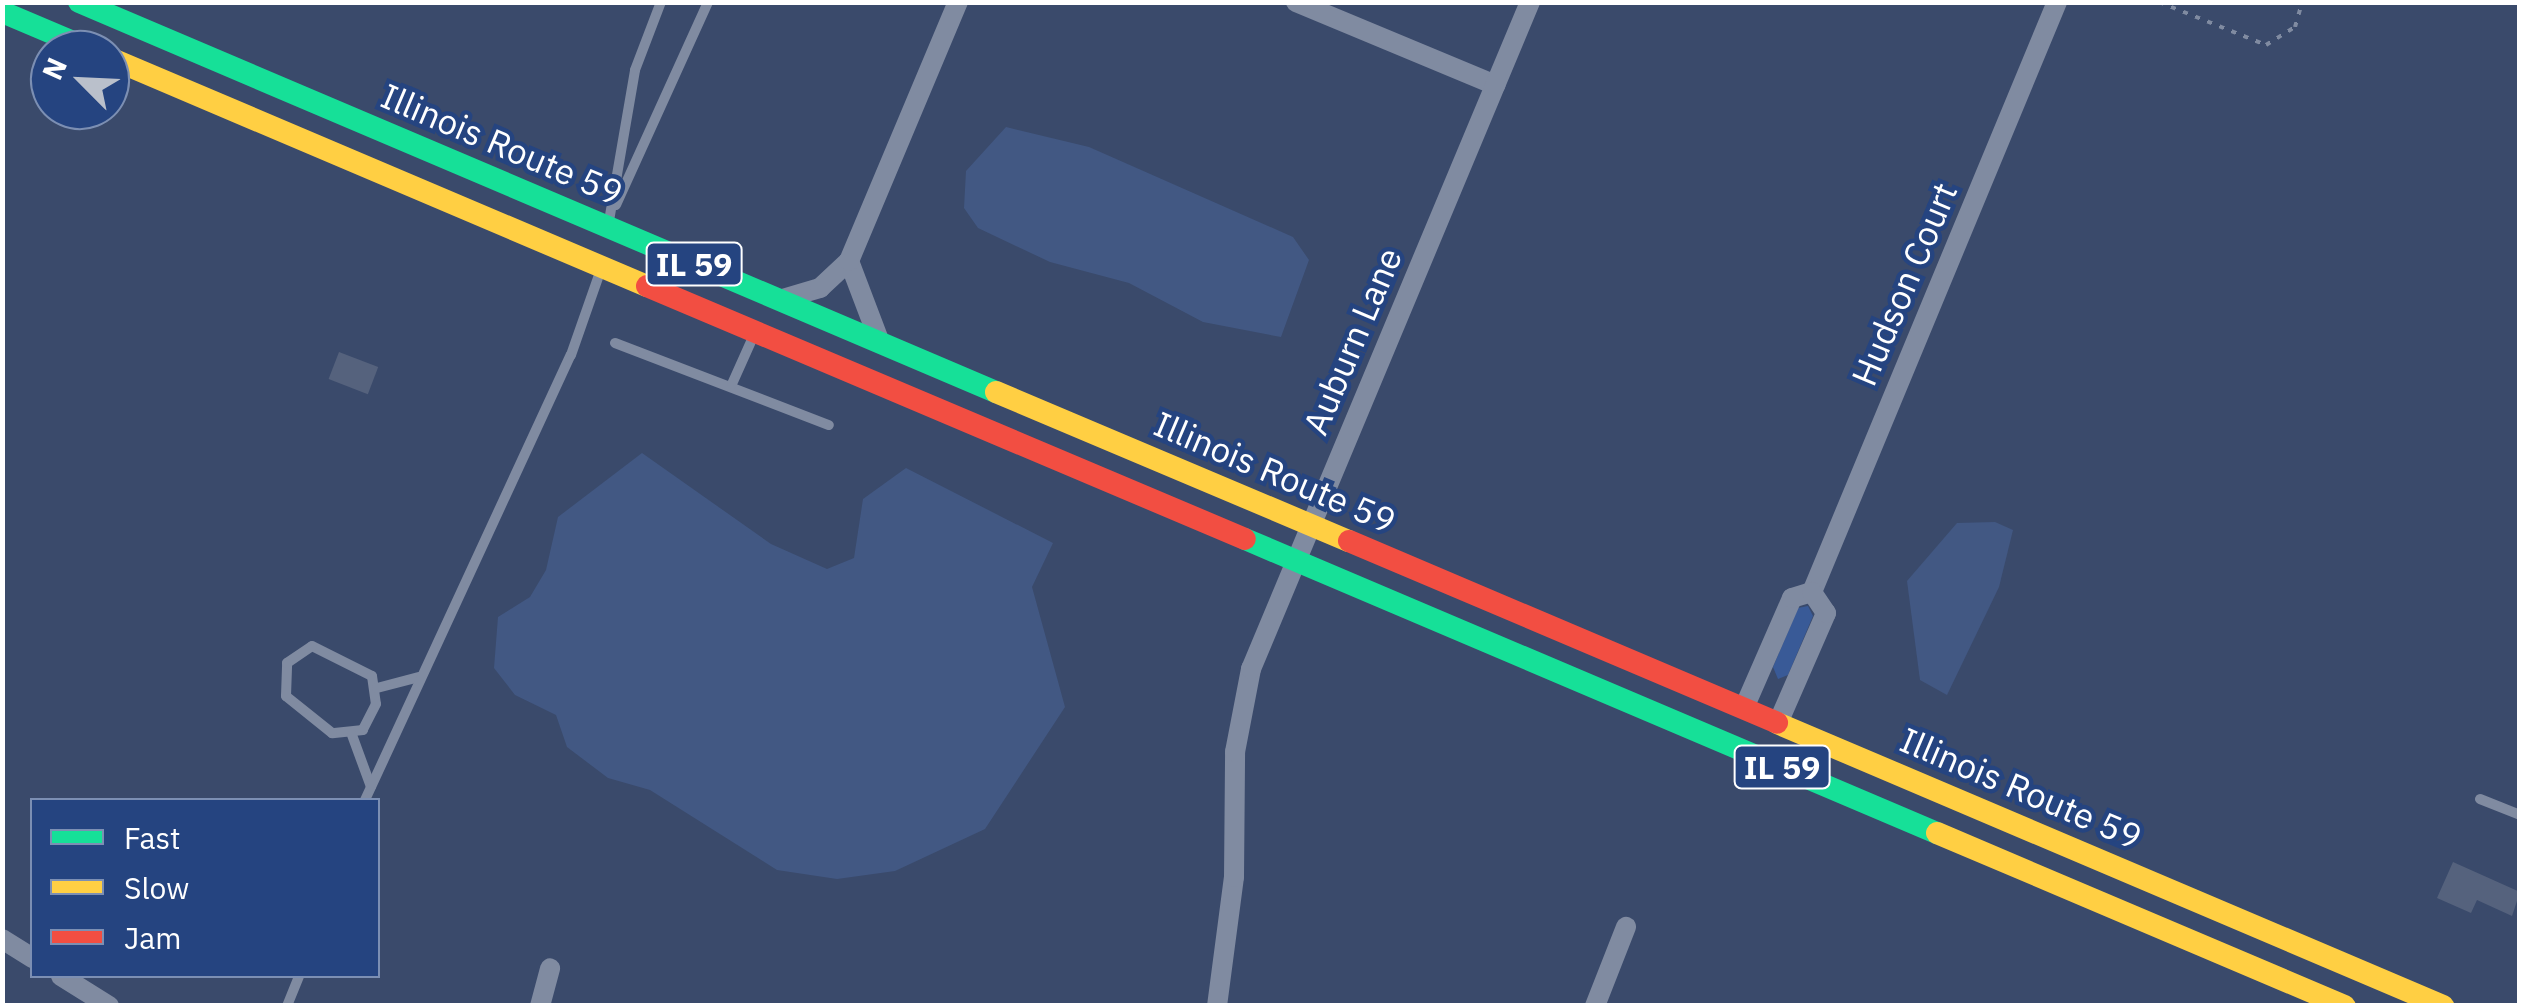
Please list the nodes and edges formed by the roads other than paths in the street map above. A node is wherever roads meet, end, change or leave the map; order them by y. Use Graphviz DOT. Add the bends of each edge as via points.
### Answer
graph roads {
  1 [pos="80,2"];
  2 [pos="661,2"];
  3 [pos="708,2"];
  4 [pos="958,2"];
  5 [pos="1296,2"];
  6 [pos="1530,2"];
  7 [pos="2057,2"];
  8 [pos="2,12"];
  9 [pos="45,30"];
  10 [pos="130,66"];
  11 [pos="1495,85"];
  12 [pos="612,216"];
  13 [pos="849,261"];
  14 [pos="602,266"];
  15 [pos="779,300"];
  16 [pos="755,331"];
  17 [pos="880,342"];
  18 [pos="615,343"];
  19 [pos="732,384"];
  20 [pos="829,425"];
  21 [pos="1310,524"];
  22 [pos="1295,560"];
  23 [pos="1812,592"];
  24 [pos="419,678"];
  25 [pos="377,688"];
  26 [pos="1744,708"];
  27 [pos="1778,723"];
  28 [pos="352,735"];
  29 [pos="371,787"];
  30 [pos="367,798"];
  31 [pos="2480,798"];
  32 [pos="2520,815"];
  33 [pos="1626,927"];
  34 [pos="2,940"];
  35 [pos="30,957"];
  36 [pos="550,968"];
  37 [pos="64,978"];
  38 [pos="298,978"];
  39 [pos="109,1006"];
  40 [pos="287,1006"];
  41 [pos="540,1006"];
  42 [pos="1217,1006"];
  43 [pos="1595,1006"];
  44 [pos="2345,1006"];
  45 [pos="2444,1006"];
  1 -- 12 [label="main road, Illinois Route 59 / IL 59"];
  2 -- 12 [label="lane" via="635,70"];
  3 -- 12 [label="lane"];
  4 -- 13 [label="street"];
  5 -- 11 [label="street"];
  6 -- 11 [label="street, Auburn Lane"];
  7 -- 23 [label="street, Hudson Court"];
  8 -- 9 [label="main road"];
  10 -- 14 [label="main road, Illinois Route 59 / IL 59"];
  11 -- 21 [label="street, Auburn Lane"];
  12 -- 15 [label="main road, Illinois Route 59 / IL 59"];
  13 -- 15 [label="street" via="820,288"];
  13 -- 17 [label="street"];
  14 -- 16 [label="main road, Illinois Route 59 / IL 59"];
  14 -- 24 [label="lane" via="570,355"];
  15 -- 17 [label="main road, Illinois Route 59 / IL 59"];
  16 -- 19 [label="lane"];
  16 -- 22 [label="main road, Illinois Route 59 / IL 59"];
  17 -- 21 [label="main road, Illinois Route 59 / IL 59"];
  18 -- 19 [label="lane"];
  19 -- 20 [label="lane"];
  21 -- 22 [label="street, Auburn Lane"];
  21 -- 26 [label="main road, Illinois Route 59 / IL 59"];
  22 -- 42 [label="street, Auburn Lane" via="1239,719"];
  22 -- 44 [label="main road, Illinois Route 59 / IL 59"];
  23 -- 26 [label="street, Hudson Court" via="1792,598"];
  23 -- 27 [label="street, Hudson Court" via="1826,612"];
  24 -- 25 [label="lane"];
  24 -- 29 [label="lane"];
  25 -- 28 [label="lane" via="372,720"];
  25 -- 28 [label="lane" via="360,665 328,648 287,663 286,696 300,713"];
  26 -- 27 [label="main road, Illinois Route 59 / IL 59"];
  27 -- 45 [label="main road, Illinois Route 59 / IL 59"];
  28 -- 29 [label="lane"];
  29 -- 30 [label="lane"];
  31 -- 32 [label="lane"];
  33 -- 43 [label="street"];
  34 -- 35 [label="street"];
  36 -- 41 [label="street"];
  37 -- 39 [label="street"];
  38 -- 40 [label="lane"];
}
